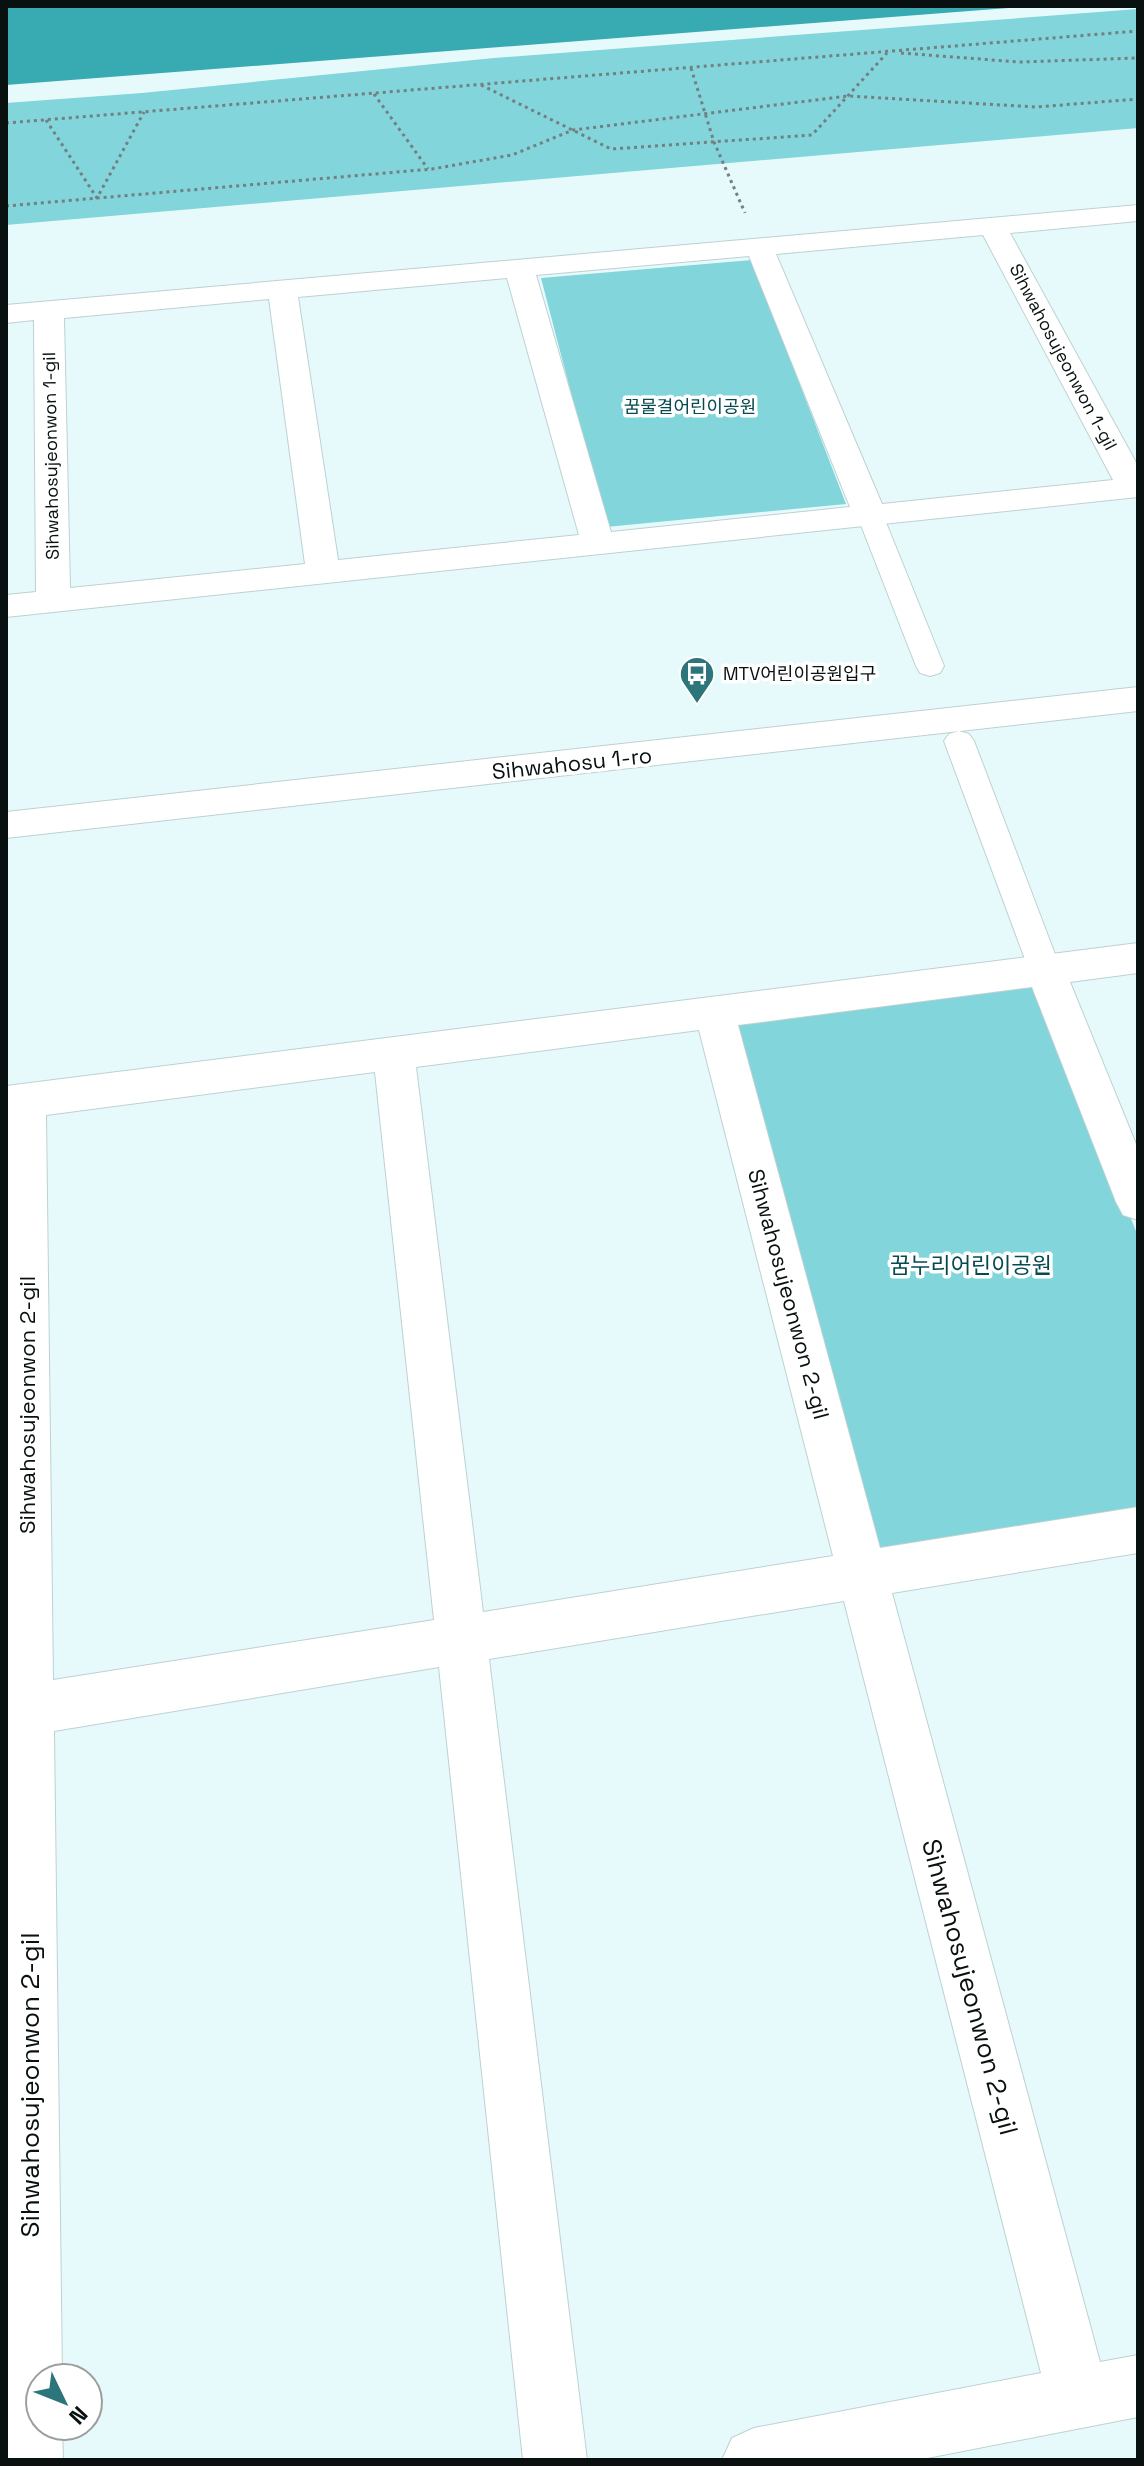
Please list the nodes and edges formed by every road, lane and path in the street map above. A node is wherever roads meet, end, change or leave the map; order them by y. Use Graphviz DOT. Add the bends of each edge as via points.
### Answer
graph roads {
  1 [pos="1138,31"];
  2 [pos="888,52"];
  3 [pos="1138,58"];
  4 [pos="691,68"];
  5 [pos="480,85"];
  6 [pos="374,93"];
  7 [pos="848,96"];
  8 [pos="1138,99"];
  9 [pos="144,112"];
  10 [pos="705,114"];
  11 [pos="46,120"];
  12 [pos="6,123"];
  13 [pos="573,130"];
  14 [pos="714,142"];
  15 [pos="428,169"];
  16 [pos="97,198"];
  17 [pos="6,206"];
  18 [pos="1138,213"];
  19 [pos="992,226"];
  20 [pos="759,247"];
  21 [pos="519,268"];
  22 [pos="282,290"];
  23 [pos="49,310"];
  24 [pos="6,314"];
  25 [pos="1136,487"];
  26 [pos="870,515"];
  27 [pos="598,544"];
  28 [pos="323,573"];
  29 [pos="53,601"];
  30 [pos="6,606"];
  31 [pos="930,666"];
  32 [pos="1138,699"];
  33 [pos="959,741"];
  34 [pos="6,825"];
  35 [pos="1138,958"];
  36 [pos="1045,970"];
  37 [pos="715,1013"];
  38 [pos="394,1053"];
  39 [pos="16,1102"];
  40 [pos="1138,1202"];
  41 [pos="1138,1530"];
  42 [pos="863,1575"];
  43 [pos="461,1639"];
  44 [pos="17,1711"];
  45 [pos="1138,2386"];
  46 [pos="1078,2398"];
  47 [pos="31,2460"];
  48 [pos="555,2460"];
  49 [pos="754,2460"];
  1 -- 2 [label="path"];
  2 -- 3 [label="path" via="969,61 1083,63"];
  2 -- 4 [label="path"];
  2 -- 7 [label="path"];
  4 -- 5 [label="path"];
  4 -- 10 [label="path"];
  5 -- 6 [label="path"];
  5 -- 13 [label="path"];
  6 -- 9 [label="path"];
  6 -- 15 [label="path"];
  7 -- 8 [label="path" via="1036,107"];
  7 -- 10 [label="path"];
  7 -- 14 [label="path" via="812,135"];
  9 -- 11 [label="path"];
  9 -- 16 [label="path"];
  10 -- 13 [label="path"];
  10 -- 14 [label="path"];
  11 -- 12 [label="path"];
  11 -- 16 [label="path"];
  13 -- 14 [label="path" via="611,149"];
  13 -- 15 [label="path" via="512,155"];
  14 -- 20 [label="path"];
  15 -- 16 [label="path"];
  16 -- 17 [label="path"];
  18 -- 19 [label="street"];
  19 -- 20 [label="street"];
  19 -- 25 [label="street, Sihwahosujeonwon 1-gil"];
  20 -- 21 [label="street"];
  20 -- 26 [label="street"];
  21 -- 22 [label="street"];
  21 -- 27 [label="street"];
  22 -- 23 [label="street"];
  22 -- 28 [label="street"];
  23 -- 24 [label="street"];
  23 -- 29 [label="street, Sihwahosujeonwon 1-gil"];
  25 -- 26 [label="street, Sihwahosujeonwon 1-gil"];
  26 -- 27 [label="street, Sihwahosujeonwon 1-gil"];
  26 -- 31 [label="street"];
  27 -- 28 [label="street, Sihwahosujeonwon 1-gil"];
  28 -- 29 [label="street, Sihwahosujeonwon 1-gil"];
  29 -- 30 [label="street, Sihwahosujeonwon 1-gil"];
  32 -- 34 [label="street, Sihwahosu 1-ro"];
  33 -- 36 [label="street"];
  35 -- 36 [label="street, Sihwahosujeonwon 2-gil"];
  36 -- 37 [label="street, Sihwahosujeonwon 2-gil"];
  36 -- 40 [label="street"];
  37 -- 38 [label="street, Sihwahosujeonwon 2-gil"];
  37 -- 42 [label="street, Sihwahosujeonwon 2-gil"];
  38 -- 39 [label="street, Sihwahosujeonwon 2-gil"];
  38 -- 43 [label="street"];
  39 -- 44 [label="street, Sihwahosujeonwon 2-gil"];
  41 -- 42 [label="street"];
  42 -- 43 [label="street"];
  42 -- 46 [label="street, Sihwahosujeonwon 2-gil"];
  43 -- 44 [label="street"];
  43 -- 48 [label="street"];
  44 -- 47 [label="street, Sihwahosujeonwon 2-gil"];
  45 -- 46 [label="street"];
  46 -- 49 [label="street"];
}
